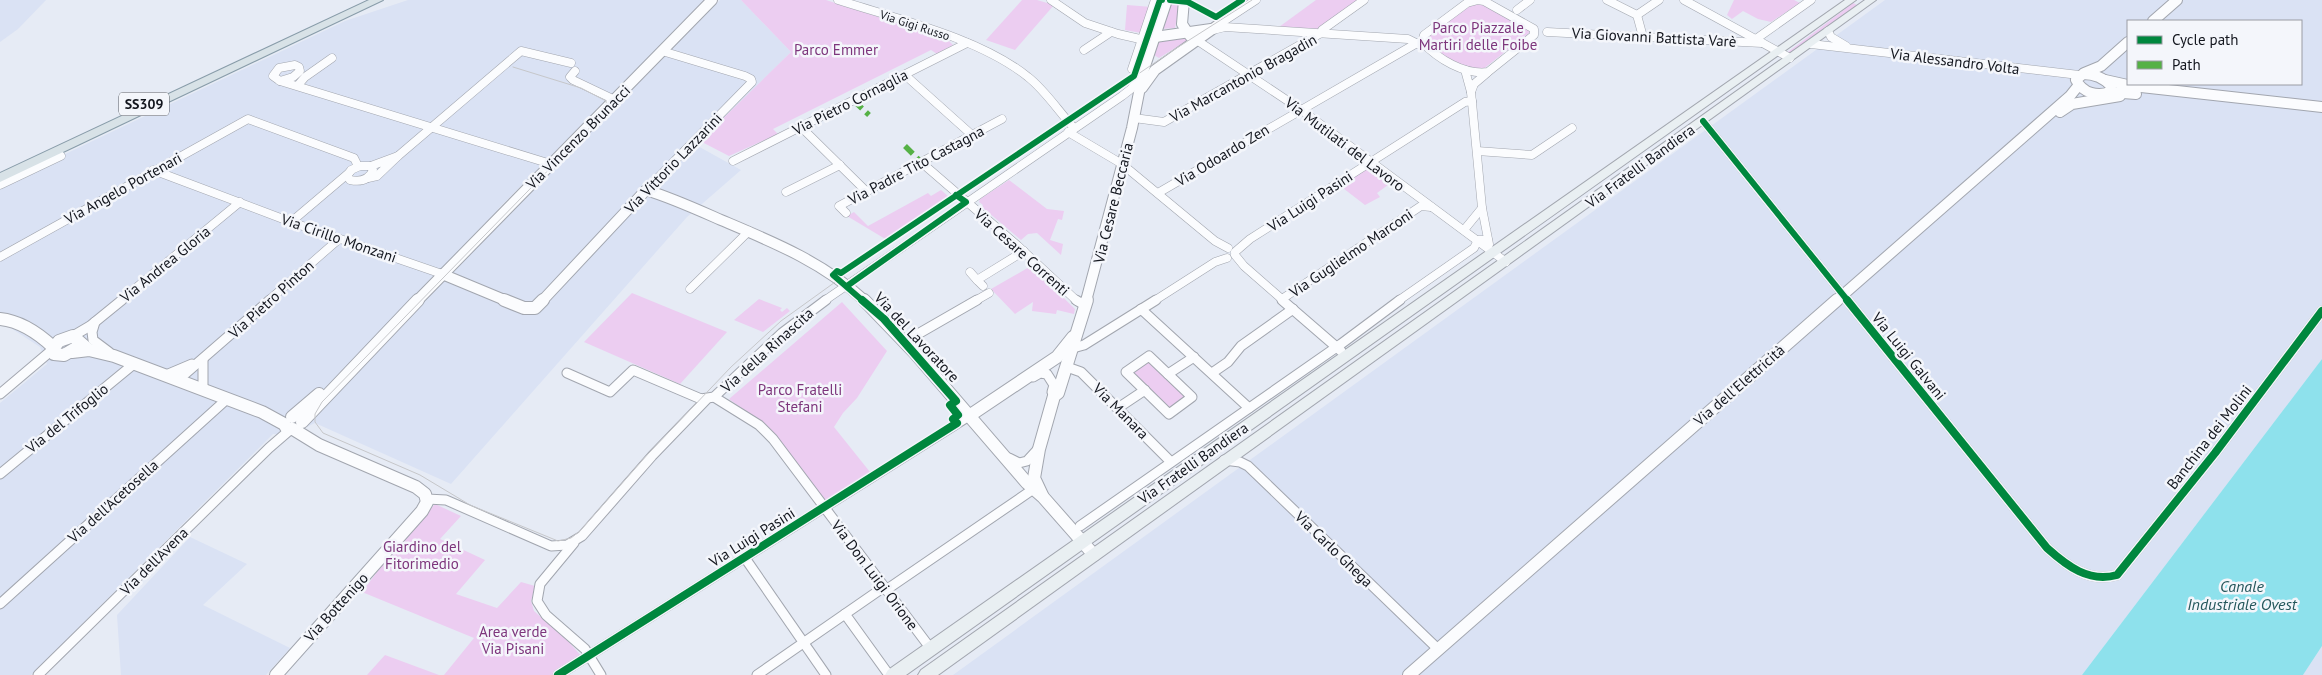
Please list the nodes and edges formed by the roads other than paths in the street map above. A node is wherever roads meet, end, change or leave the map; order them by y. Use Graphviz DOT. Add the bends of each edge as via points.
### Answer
graph roads {
  1 [pos="367,0"];
  2 [pos="378,0"];
  3 [pos="390,0"];
  4 [pos="712,0"];
  5 [pos="838,0"];
  6 [pos="1051,0"];
  7 [pos="1155,0"];
  8 [pos="1167,0"];
  9 [pos="1184,0"];
  10 [pos="1256,0"];
  11 [pos="1364,0"];
  12 [pos="1462,0"];
  13 [pos="1530,0"];
  14 [pos="1607,0"];
  15 [pos="1659,0"];
  16 [pos="1684,0"];
  17 [pos="1811,0"];
  18 [pos="1851,0"];
  19 [pos="1871,0"];
  20 [pos="2177,0"];
  21 [pos="1483,1"];
  22 [pos="1459,9"];
  23 [pos="1517,10"];
  24 [pos="1504,12"];
  25 [pos="1637,15"];
  26 [pos="342,17"];
  27 [pos="1519,19"];
  28 [pos="2153,20"];
  29 [pos="1221,23"];
  30 [pos="1530,25"];
  31 [pos="1213,30"];
  32 [pos="1828,31"];
  33 [pos="1111,32"];
  34 [pos="1185,32"];
  35 [pos="1547,32"];
  36 [pos="1321,33"];
  37 [pos="1534,35"];
  38 [pos="1644,37"];
  39 [pos="1142,39"];
  40 [pos="1198,41"];
  41 [pos="1759,41"];
  42 [pos="965,42"];
  43 [pos="1152,43"];
  44 [pos="1416,43"];
  45 [pos="2127,43"];
  46 [pos="1811,44"];
  47 [pos="1854,48"];
  48 [pos="1084,50"];
  49 [pos="1429,50"];
  50 [pos="662,52"];
  51 [pos="1778,52"];
  52 [pos="1790,58"];
  53 [pos="571,63"];
  54 [pos="1165,63"];
  55 [pos="2101,66"];
  56 [pos="1132,69"];
  57 [pos="1465,70"];
  58 [pos="314,71"];
  59 [pos="575,72"];
  60 [pos="1143,72"];
  61 [pos="1488,72"];
  62 [pos="298,73"];
  63 [pos="2056,74"];
  64 [pos="905,75"];
  65 [pos="1249,75"];
  66 [pos="2079,79"];
  67 [pos="2103,79"];
  68 [pos="280,80"];
  69 [pos="301,86"];
  70 [pos="1141,90"];
  71 [pos="2138,91"];
  72 [pos="1471,92"];
  73 [pos="2090,92"];
  74 [pos="2110,92"];
  75 [pos="2070,96"];
  76 [pos="615,100"];
  77 [pos="1472,101"];
  78 [pos="2322,107"];
  79 [pos="1300,109"];
  80 [pos="2322,114"];
  81 [pos="1134,118"];
  82 [pos="1002,119"];
  83 [pos="1703,121"];
  84 [pos="801,126"];
  85 [pos="432,127"];
  86 [pos="1572,128"];
  87 [pos="1071,130"];
  88 [pos="2028,133"];
  89 [pos="972,135"];
  90 [pos="1477,151"];
  91 [pos="62,156"];
  92 [pos="398,156"];
  93 [pos="733,161"];
  94 [pos="1370,162"];
  95 [pos="922,163"];
  96 [pos="551,164"];
  97 [pos="1122,164"];
  98 [pos="840,165"];
  99 [pos="358,166"];
  100 [pos="371,166"];
  101 [pos="153,170"];
  102 [pos="0,172"];
  103 [pos="350,172"];
  104 [pos="0,178"];
  105 [pos="368,178"];
  106 [pos="351,181"];
  107 [pos="0,185"];
  108 [pos="646,190"];
  109 [pos="786,192"];
  110 [pos="867,192"];
  111 [pos="1158,193"];
  112 [pos="323,194"];
  113 [pos="963,200"];
  114 [pos="240,202"];
  115 [pos="1421,203"];
  116 [pos="1482,208"];
  117 [pos="846,213"];
  118 [pos="1481,219"];
  119 [pos="291,222"];
  120 [pos="1464,230"];
  121 [pos="749,231"];
  122 [pos="340,239"];
  123 [pos="1478,240"];
  124 [pos="1488,240"];
  125 [pos="1214,241"];
  126 [pos="1024,251"];
  127 [pos="1492,251"];
  128 [pos="1229,253"];
  129 [pos="0,257"];
  130 [pos="1215,262"];
  131 [pos="1506,262"];
  132 [pos="970,272"];
  133 [pos="442,274"];
  134 [pos="847,286"];
  135 [pos="983,286"];
  136 [pos="690,289"];
  137 [pos="1842,294"];
  138 [pos="1282,299"];
  139 [pos="1086,306"];
  140 [pos="524,308"];
  141 [pos="1141,309"];
  142 [pos="1293,309"];
  143 [pos="2322,311"];
  144 [pos="3,317"];
  145 [pos="93,323"];
  146 [pos="1077,332"];
  147 [pos="904,342"];
  148 [pos="76,343"];
  149 [pos="1337,347"];
  150 [pos="52,348"];
  151 [pos="1073,348"];
  152 [pos="114,356"];
  153 [pos="1346,356"];
  154 [pos="1194,357"];
  155 [pos="203,359"];
  156 [pos="135,363"];
  157 [pos="1067,367"];
  158 [pos="567,373"];
  159 [pos="1212,373"];
  160 [pos="1168,374"];
  161 [pos="166,375"];
  162 [pos="178,380"];
  163 [pos="1023,381"];
  164 [pos="203,390"];
  165 [pos="1145,390"];
  166 [pos="0,394"];
  167 [pos="1054,396"];
  168 [pos="707,398"];
  169 [pos="227,399"];
  170 [pos="986,405"];
  171 [pos="1118,408"];
  172 [pos="1249,408"];
  173 [pos="964,419"];
  174 [pos="292,424"];
  175 [pos="978,426"];
  176 [pos="1038,449"];
  177 [pos="1004,455"];
  178 [pos="1224,460"];
  179 [pos="1172,462"];
  180 [pos="0,474"];
  181 [pos="1038,493"];
  182 [pos="427,499"];
  183 [pos="825,508"];
  184 [pos="1080,526"];
  185 [pos="575,542"];
  186 [pos="1082,542"];
  187 [pos="547,544"];
  188 [pos="1094,555"];
  189 [pos="745,558"];
  190 [pos="553,568"];
  191 [pos="2115,577"];
  192 [pos="885,588"];
  193 [pos="0,604"];
  194 [pos="845,614"];
  195 [pos="804,642"];
  196 [pos="931,649"];
  197 [pos="1439,650"];
  198 [pos="590,655"];
  199 [pos="38,675"];
  200 [pos="276,675"];
  201 [pos="558,675"];
  202 [pos="601,675"];
  203 [pos="757,675"];
  204 [pos="826,675"];
  205 [pos="889,675"];
  206 [pos="894,675"];
  207 [pos="926,675"];
  208 [pos="1409,675"];
  1 -- 102 [label="main road, SS309"];
  2 -- 26 [label="main road, SS309"];
  3 -- 26 [label="main road"];
  4 -- 50 [label="street, Via Vincenzo Brunacci"];
  5 -- 42 [label="street, Via Gigi Russo"];
  6 -- 33 [label="street" via="1077,19"];
  7 -- 39 [label="street"];
  8 -- 43 [label="street"];
  9 -- 34 [label="street" via="1180,21"];
  10 -- 29 [label="street"];
  11 -- 36 [label="street, Via Marcantonio Bragadin"];
  12 -- 22 [label="street"];
  13 -- 23 [label="street"];
  14 -- 25 [label="street"];
  15 -- 25 [label="street"];
  16 -- 41 [label="street"];
  17 -- 41 [label="street"];
  18 -- 51 [label="main road, Via Fratelli Bandiera"];
  19 -- 32 [label="main road, Via Fratelli Bandiera"];
  20 -- 28 [label="street"];
  21 -- 22 [label="street" via="1472,1"];
  21 -- 24 [label="street"];
  22 -- 49 [label="street" via="1424,35 1422,42"];
  23 -- 24 [label="street"];
  23 -- 27 [label="street"];
  24 -- 27 [label="street"];
  25 -- 38 [label="street"];
  26 -- 104 [label="main road, SS309"];
  27 -- 30 [label="street"];
  29 -- 31 [label="street"];
  29 -- 34 [label="street" via="1204,31"];
  30 -- 35 [label="street"];
  30 -- 37 [label="street"];
  31 -- 36 [label="street" via="1225,27"];
  31 -- 40 [label="street"];
  32 -- 46 [label="main road, Via Fratelli Bandiera"];
  32 -- 47 [label="street, Via Alessandro Volta" via="1839,43"];
  33 -- 39 [label="street"];
  33 -- 48 [label="street"];
  34 -- 40 [label="street"];
  34 -- 43 [label="street" via="1170,33"];
  35 -- 37 [label="street"];
  35 -- 38 [label="street, Via Giovanni Battista Varè"];
  36 -- 44 [label="street" via="1408,39"];
  36 -- 65 [label="street, Via Marcantonio Bragadin"];
  37 -- 61 [label="street"];
  38 -- 41 [label="street, Via Giovanni Battista Varè"];
  39 -- 43 [label="street"];
  39 -- 56 [label="street"];
  40 -- 54 [label="street"];
  40 -- 65 [label="street, Via Mutilati del Lavoro"];
  41 -- 51 [label="street"];
  42 -- 64 [label="street, Via Pietro Cornaglia"];
  42 -- 87 [label="street, Via Gigi Russo" via="1025,73"];
  43 -- 54 [label="street" via="1152,56"];
  43 -- 60 [label="street, Via Cesare Beccaria"];
  44 -- 49 [label="street"];
  44 -- 79 [label="street, Via Odoardo Zen"];
  45 -- 55 [label="street, Via dell'Elettricità"];
  46 -- 47 [label="street, Via Alessandro Volta"];
  46 -- 52 [label="main road, Via Fratelli Bandiera"];
  47 -- 63 [label="street, Via Alessandro Volta"];
  49 -- 57 [label="street"];
  50 -- 76 [label="street, Via Vincenzo Brunacci"];
  50 -- 108 [label="street, Via Vittorio Lazzarini" via="714,65 745,76 752,82"];
  51 -- 52 [label="street"];
  51 -- 127 [label="main road, Via Fratelli Bandiera"];
  52 -- 83 [label="main road, Via Fratelli Bandiera"];
  53 -- 85 [label="street" via="521,51"];
  54 -- 70 [label="street" via="1152,73"];
  55 -- 66 [label="street, Via dell'Elettricità"];
  55 -- 67 [label="street"];
  57 -- 61 [label="street" via="1475,74"];
  57 -- 72 [label="street"];
  58 -- 62 [label="street"];
  58 -- 62 [label="street" via="331,59"];
  58 -- 69 [label="street"];
  59 -- 76 [label="street" via="570,76 572,80"];
  60 -- 70 [label="street, Via Cesare Beccaria"];
  60 -- 87 [label="street, Via della Rinascita" via="1128,91"];
  61 -- 72 [label="street" via="1474,84"];
  62 -- 68 [label="street"];
  62 -- 68 [label="street" via="297,66 291,64 280,68 273,76"];
  62 -- 69 [label="street"];
  63 -- 66 [label="street, Via Alessandro Volta"];
  64 -- 84 [label="street, Via Pietro Cornaglia"];
  64 -- 89 [label="street"];
  65 -- 79 [label="street, Via Mutilati del Lavoro"];
  65 -- 81 [label="street, Via Marcantonio Bragadin" via="1164,122"];
  66 -- 67 [label="street"];
  66 -- 73 [label="street"];
  66 -- 75 [label="street, Via dell'Elettricità"];
  67 -- 71 [label="street"];
  67 -- 74 [label="street" via="2111,86"];
  68 -- 69 [label="street"];
  69 -- 85 [label="street"];
  70 -- 81 [label="street, Via Cesare Beccaria"];
  71 -- 74 [label="street"];
  71 -- 78 [label="street"];
  71 -- 80 [label="street"];
  71 -- 88 [label="street" via="2072,104 2038,132"];
  72 -- 77 [label="street"];
  73 -- 74 [label="street" via="2102,95"];
  73 -- 75 [label="street"];
  75 -- 88 [label="street, Via dell'Elettricità"];
  76 -- 96 [label="street, Via Vincenzo Brunacci"];
  77 -- 90 [label="street"];
  77 -- 94 [label="street, Via Luigi Pasini" via="1464,102"];
  79 -- 94 [label="street, Via Mutilati del Lavoro"];
  79 -- 111 [label="street, Via Odoardo Zen"];
  81 -- 97 [label="street, Via Cesare Beccaria"];
  82 -- 89 [label="street, Via Padre Tito Castagna"];
  83 -- 131 [label="main road, Via Fratelli Bandiera"];
  83 -- 137 [label="street, Via Luigi Galvani"];
  84 -- 93 [label="street, Via Pietro Cornaglia"];
  84 -- 98 [label="street"];
  85 -- 92 [label="street"];
  85 -- 96 [label="street"];
  86 -- 90 [label="street" via="1532,156"];
  87 -- 97 [label="street, Via Gigi Russo"];
  87 -- 113 [label="street, Via della Rinascita"];
  88 -- 137 [label="street, Via dell'Elettricità"];
  89 -- 95 [label="street, Via Padre Tito Castagna"];
  90 -- 116 [label="street"];
  91 -- 107 [label="street"];
  92 -- 100 [label="street"];
  92 -- 105 [label="street" via="377,176"];
  94 -- 115 [label="street, Via Mutilati del Lavoro"];
  94 -- 128 [label="street, Via Luigi Pasini"];
  95 -- 110 [label="street, Via Padre Tito Castagna"];
  95 -- 113 [label="street, Via Cesare Correnti"];
  96 -- 133 [label="street, Via Vincenzo Brunacci"];
  97 -- 111 [label="street, Via Gigi Russo"];
  97 -- 139 [label="street, Via Cesare Beccaria"];
  98 -- 109 [label="street"];
  98 -- 110 [label="street"];
  99 -- 100 [label="street"];
  99 -- 101 [label="street, Via Angelo Portenari" via="354,158 248,119"];
  99 -- 103 [label="street"];
  100 -- 105 [label="street" via="373,172"];
  101 -- 114 [label="street, Via Cirillo Monzani"];
  101 -- 129 [label="street, Via Angelo Portenari"];
  103 -- 106 [label="street" via="348,178"];
  103 -- 112 [label="street"];
  105 -- 106 [label="street"];
  106 -- 112 [label="street"];
  108 -- 121 [label="street, Via del Lavoratore" via="670,196"];
  108 -- 140 [label="street, Via Vittorio Lazzarini" via="547,297 535,308"];
  110 -- 117 [label="street, Via Padre Tito Castagna" via="839,206"];
  111 -- 125 [label="street"];
  112 -- 119 [label="street"];
  113 -- 126 [label="street, Via Cesare Correnti"];
  113 -- 134 [label="street, Via della Rinascita"];
  114 -- 119 [label="street, Via Cirillo Monzani"];
  114 -- 145 [label="street, Via Andrea Gloria"];
  115 -- 120 [label="street, Via Guglielmo Marconi"];
  115 -- 138 [label="street, Via Guglielmo Marconi"];
  116 -- 118 [label="street"];
  118 -- 120 [label="street" via="1466,225"];
  118 -- 124 [label="street"];
  119 -- 122 [label="street, Via Cirillo Monzani"];
  120 -- 123 [label="street"];
  121 -- 134 [label="street, Via del Lavoratore" via="816,265"];
  121 -- 136 [label="street"];
  122 -- 133 [label="street, Via Cirillo Monzani"];
  122 -- 155 [label="street, Via Pietro Pinton"];
  123 -- 124 [label="street"];
  123 -- 127 [label="street"];
  123 -- 149 [label="street, Via Fratelli Bandiera" via="1474,248"];
  124 -- 127 [label="street"];
  125 -- 128 [label="street"];
  126 -- 135 [label="street"];
  126 -- 139 [label="street, Via Cesare Correnti" via="1074,300"];
  127 -- 131 [label="street"];
  127 -- 153 [label="main road, Via Fratelli Bandiera"];
  128 -- 130 [label="street, Via Luigi Pasini"];
  128 -- 138 [label="street"];
  130 -- 141 [label="street, Via Luigi Pasini"];
  131 -- 178 [label="main road, Via Fratelli Bandiera"];
  132 -- 135 [label="street"];
  133 -- 140 [label="street, Via Cirillo Monzani"];
  133 -- 174 [label="street, Via Vincenzo Brunacci"];
  134 -- 147 [label="street, Via del Lavoratore"];
  134 -- 168 [label="street, Via della Rinascita" via="782,333"];
  135 -- 147 [label="street"];
  137 -- 191 [label="street, Via Luigi Galvani" via="2047,548 2066,564 2086,574"];
  137 -- 197 [label="street, Via dell'Elettricità"];
  138 -- 142 [label="street"];
  139 -- 146 [label="street, Via Cesare Beccaria"];
  141 -- 151 [label="street, Via Luigi Pasini" via="1084,345"];
  141 -- 154 [label="street"];
  142 -- 149 [label="street"];
  142 -- 159 [label="street" via="1241,346 1228,362"];
  143 -- 191 [label="street, Banchina dei Molini" via="2215,453"];
  144 -- 150 [label="street"];
  145 -- 148 [label="street, Via Andrea Gloria"];
  145 -- 152 [label="street" via="93,340"];
  146 -- 151 [label="street, Via Cesare Beccaria"];
  146 -- 163 [label="street, Via Cesare Beccaria" via="1057,357"];
  147 -- 173 [label="street, Via del Lavoratore"];
  148 -- 150 [label="street"];
  148 -- 150 [label="street"];
  148 -- 152 [label="street"];
  149 -- 153 [label="street"];
  149 -- 172 [label="street, Via Fratelli Bandiera"];
  150 -- 166 [label="street"];
  151 -- 157 [label="street, Via Cesare Beccaria"];
  152 -- 156 [label="street"];
  153 -- 186 [label="main road, Via Fratelli Bandiera"];
  154 -- 159 [label="street"];
  154 -- 160 [label="street"];
  155 -- 161 [label="street, Via Pietro Pinton"];
  155 -- 162 [label="street, Via Pietro Pinton"];
  155 -- 164 [label="street"];
  156 -- 161 [label="street"];
  156 -- 180 [label="street, Via del Trifoglio"];
  157 -- 167 [label="street, Via Cesare Beccaria"];
  157 -- 171 [label="street, Via Manara" via="1081,372"];
  158 -- 168 [label="street, Via Don Luigi Orione" via="610,392 633,370"];
  159 -- 172 [label="street"];
  160 -- 165 [label="street" via="1149,356 1126,372"];
  160 -- 165 [label="street" via="1192,398 1169,414"];
  161 -- 162 [label="street"];
  162 -- 164 [label="street"];
  163 -- 167 [label="street" via="1040,373 1047,374 1054,385"];
  163 -- 170 [label="street, Via Cesare Beccaria"];
  164 -- 169 [label="street"];
  165 -- 171 [label="street"];
  167 -- 176 [label="street, Via Cesare Beccaria"];
  168 -- 183 [label="street, Via Don Luigi Orione" via="759,426"];
  168 -- 185 [label="street, Via della Rinascita"];
  169 -- 174 [label="street"];
  169 -- 193 [label="street, Via dell'Acetosella"];
  170 -- 173 [label="street, Via Cesare Beccaria"];
  170 -- 175 [label="street" via="980,413"];
  171 -- 179 [label="street, Via Manara"];
  172 -- 179 [label="street, Via Fratelli Bandiera"];
  173 -- 175 [label="street, Via del Lavoratore"];
  173 -- 183 [label="street, Via Luigi Pasini"];
  174 -- 182 [label="street" via="314,442 416,487"];
  174 -- 199 [label="street, Via dell'Avena"];
  175 -- 177 [label="street, Via del Lavoratore"];
  176 -- 177 [label="street" via="1028,461 1019,463"];
  176 -- 181 [label="street, Via Cesare Beccaria" via="1034,478"];
  177 -- 181 [label="street, Via del Lavoratore"];
  178 -- 188 [label="main road, Via Fratelli Bandiera"];
  178 -- 197 [label="street, Via Carlo Ghega" via="1248,466"];
  179 -- 184 [label="street, Via Fratelli Bandiera"];
  181 -- 186 [label="street, Via del Lavoratore"];
  181 -- 192 [label="street"];
  182 -- 187 [label="street" via="446,500"];
  182 -- 200 [label="street, Via Bottenigo" via="422,510"];
  183 -- 189 [label="street, Via Luigi Pasini"];
  183 -- 192 [label="street, Via Don Luigi Orione"];
  185 -- 187 [label="street" via="561,547"];
  185 -- 190 [label="street, Via della Rinascita"];
  186 -- 188 [label="street, Via del Lavoratore"];
  186 -- 196 [label="main road, Via Fratelli Bandiera"];
  187 -- 190 [label="street" via="556,553"];
  188 -- 207 [label="main road, Via Fratelli Bandiera"];
  189 -- 195 [label="street"];
  189 -- 198 [label="street, Via Luigi Pasini"];
  190 -- 198 [label="street, Via della Rinascita" via="538,588 538,604"];
  192 -- 194 [label="street"];
  192 -- 196 [label="street, Via Don Luigi Orione"];
  194 -- 195 [label="street"];
  194 -- 205 [label="street"];
  195 -- 203 [label="street"];
  195 -- 204 [label="street"];
  196 -- 206 [label="main road, Via Fratelli Bandiera"];
  197 -- 208 [label="street, Via dell'Elettricità"];
  198 -- 201 [label="street, Via Luigi Pasini"];
  198 -- 202 [label="street, Via della Rinascita"];
}
